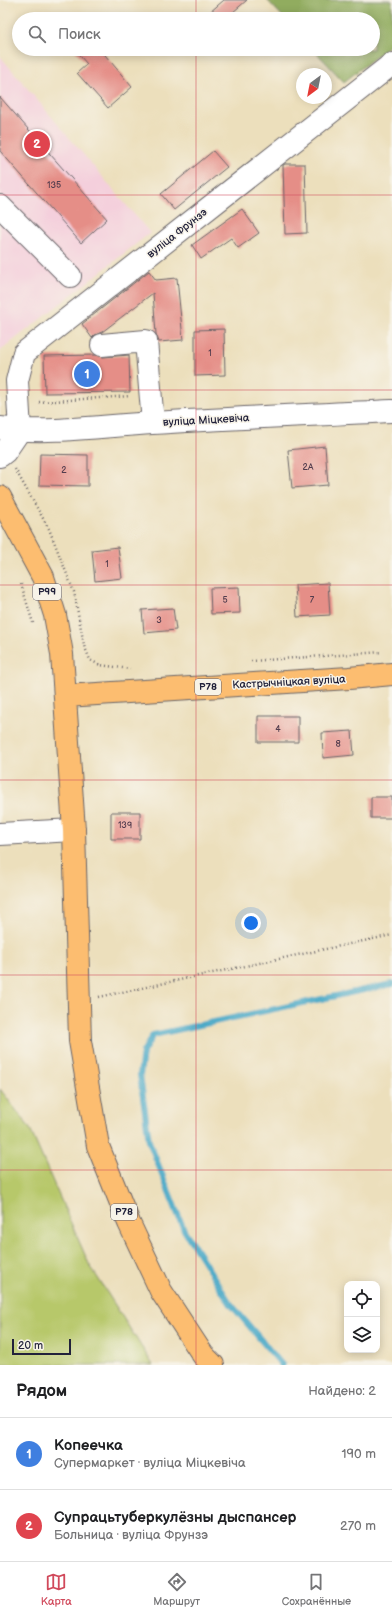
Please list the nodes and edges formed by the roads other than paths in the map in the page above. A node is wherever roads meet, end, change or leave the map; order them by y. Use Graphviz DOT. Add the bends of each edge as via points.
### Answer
graph roads {
  1 [pos="392,64"];
  2 [pos="0,206"];
  3 [pos="70,276"];
  4 [pos="102,345"];
  5 [pos="392,411"];
  6 [pos="153,423"];
  7 [pos="10,429"];
  8 [pos="0,456"];
  9 [pos="0,497"];
  10 [pos="392,674"];
  11 [pos="66,696"];
  12 [pos="74,830"];
  13 [pos="0,834"];
  14 [pos="213,1365"];
  1 -- 7 [label="street, вуліца Фрунзэ" via="24,353 17,381 18,401"];
  2 -- 3 [label="street"];
  4 -- 6 [label="street" via="146,341"];
  5 -- 6 [label="street, вуліца Міцкевіча"];
  6 -- 7 [label="street, вуліца Міцкевіча" via="45,430"];
  7 -- 8 [label="street" via="5,452"];
  9 -- 11 [label="main road, Р99" via="43,577 55,615"];
  10 -- 11 [label="main road, Кастрычніцкая вуліца / Р78"];
  11 -- 12 [label="main road, Р78"];
  12 -- 13 [label="street"];
  12 -- 14 [label="main road, Р78" via="80,1041 98,1146 129,1223 161,1291 202,1355"];
}
